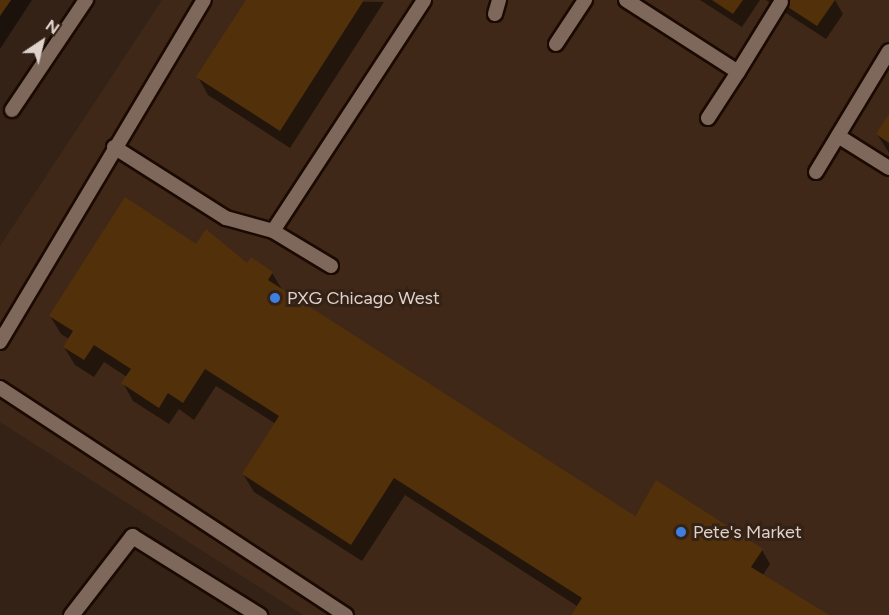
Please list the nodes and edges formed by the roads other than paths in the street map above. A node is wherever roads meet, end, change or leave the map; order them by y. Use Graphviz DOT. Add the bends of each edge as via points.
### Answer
graph roads {
  1 [pos="86,0"];
  2 [pos="204,0"];
  3 [pos="424,0"];
  4 [pos="585,0"];
  5 [pos="626,0"];
  6 [pos="781,2"];
  7 [pos="556,44"];
  8 [pos="889,51"];
  9 [pos="738,72"];
  10 [pos="12,110"];
  11 [pos="708,118"];
  12 [pos="838,136"];
  13 [pos="114,147"];
  14 [pos="889,168"];
  15 [pos="816,172"];
  16 [pos="273,231"];
  17 [pos="331,266"];
  18 [pos="0,342"];
  19 [pos="0,388"];
  20 [pos="71,615"];
  21 [pos="259,615"];
  22 [pos="346,615"];
  1 -- 10 [label="lane"];
  2 -- 13 [label="lane"];
  3 -- 16 [label="lane"];
  4 -- 7 [label="lane"];
  5 -- 9 [label="lane"];
  6 -- 9 [label="lane"];
  8 -- 12 [label="lane"];
  9 -- 11 [label="lane"];
  12 -- 14 [label="lane"];
  12 -- 15 [label="lane"];
  13 -- 16 [label="lane" via="226,218"];
  13 -- 18 [label="lane"];
  16 -- 17 [label="lane"];
  19 -- 22 [label="lane"];
  20 -- 21 [label="street" via="132,536"];
}
